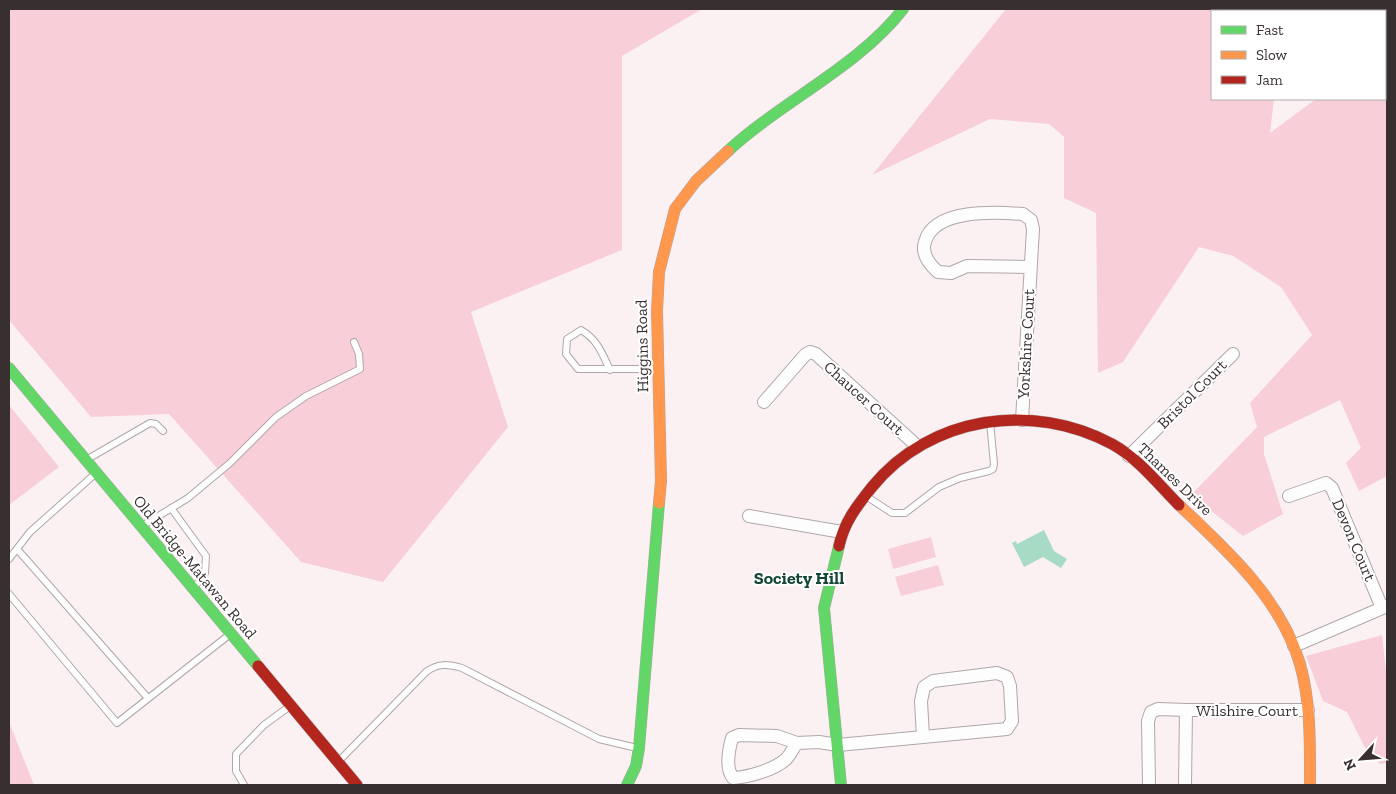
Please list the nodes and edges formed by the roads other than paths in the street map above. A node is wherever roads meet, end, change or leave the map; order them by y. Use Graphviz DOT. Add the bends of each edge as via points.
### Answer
graph roads {
  1 [pos="903,9"];
  2 [pos="1030,267"];
  3 [pos="354,342"];
  4 [pos="1233,354"];
  5 [pos="9,368"];
  6 [pos="610,370"];
  7 [pos="658,370"];
  8 [pos="764,402"];
  9 [pos="990,420"];
  10 [pos="1022,420"];
  11 [pos="163,431"];
  12 [pos="918,446"];
  13 [pos="1129,456"];
  14 [pos="85,460"];
  15 [pos="96,473"];
  16 [pos="864,495"];
  17 [pos="1289,496"];
  18 [pos="171,508"];
  19 [pos="749,516"];
  20 [pos="140,527"];
  21 [pos="842,532"];
  22 [pos="17,548"];
  23 [pos="9,559"];
  24 [pos="193,589"];
  25 [pos="9,594"];
  26 [pos="1384,607"];
  27 [pos="230,634"];
  28 [pos="1294,646"];
  29 [pos="147,697"];
  30 [pos="290,706"];
  31 [pos="1186,710"];
  32 [pos="1308,710"];
  33 [pos="923,737"];
  34 [pos="797,743"];
  35 [pos="838,745"];
  36 [pos="639,748"];
  37 [pos="338,762"];
  38 [pos="244,785"];
  39 [pos="357,785"];
  40 [pos="627,785"];
  41 [pos="841,785"];
  42 [pos="1149,785"];
  43 [pos="1185,785"];
  44 [pos="1310,785"];
  1 -- 7 [label="street, Higgins Road" via="856,55 745,135 696,181 675,209 659,272"];
  2 -- 2 [label="street, Yorkshire Court" via="968,266 951,273 938,272 928,262 923,247 927,232 952,219 972,213 1023,214 1031,220 1033,229"];
  2 -- 10 [label="street, Yorkshire Court"];
  3 -- 18 [label="lane" via="360,369 306,396 276,417 230,463"];
  4 -- 13 [label="street, Bristol Court"];
  5 -- 14 [label="street, Old Bridge-Matawan Road"];
  6 -- 6 [label="lane" via="578,369 566,354 568,339 581,330 592,336"];
  6 -- 7 [label="lane"];
  7 -- 36 [label="street, Higgins Road" via="661,481"];
  8 -- 12 [label="street, Chaucer Court" via="810,352"];
  9 -- 10 [label="street, Thames Drive"];
  9 -- 12 [label="street, Thames Drive" via="955,429"];
  9 -- 16 [label="lane" via="993,469 939,487 905,513 892,513"];
  10 -- 13 [label="street, Thames Drive" via="1065,426 1112,444"];
  11 -- 14 [label="lane" via="150,423"];
  12 -- 16 [label="street, Thames Drive" via="886,470"];
  13 -- 28 [label="street, Thames Drive" via="1265,594"];
  14 -- 15 [label="street, Old Bridge-Matawan Road"];
  15 -- 20 [label="street, Old Bridge-Matawan Road"];
  15 -- 22 [label="lane" via="30,532"];
  16 -- 21 [label="street, Thames Drive"];
  17 -- 26 [label="street, Devon Court" via="1319,484 1326,483 1332,488"];
  18 -- 20 [label="lane"];
  18 -- 24 [label="lane" via="206,556 205,572"];
  19 -- 21 [label="street"];
  20 -- 24 [label="street, Old Bridge-Matawan Road"];
  21 -- 35 [label="street, Thames Drive" via="824,608"];
  22 -- 23 [label="lane"];
  22 -- 29 [label="lane"];
  24 -- 27 [label="street, Old Bridge-Matawan Road"];
  25 -- 29 [label="lane" via="117,723"];
  26 -- 28 [label="street"];
  27 -- 29 [label="lane"];
  27 -- 30 [label="street, Old Bridge-Matawan Road"];
  28 -- 32 [label="street, Thames Drive"];
  30 -- 37 [label="street, Old Bridge-Matawan Road"];
  30 -- 38 [label="lane" via="264,725 236,754 236,771"];
  31 -- 32 [label="street, Wilshire Court"];
  31 -- 42 [label="street, Wilshire Court" via="1158,709 1151,712 1148,721"];
  31 -- 43 [label="street, Wilshire Court"];
  32 -- 44 [label="street, Thames Drive"];
  33 -- 33 [label="street" via="1007,729 1012,721 1010,686 1006,677 997,673 933,681 924,686 921,701"];
  33 -- 35 [label="street"];
  34 -- 34 [label="street" via="777,736 739,735 732,738 728,773 733,778 742,778 776,766 787,759"];
  34 -- 35 [label="street"];
  35 -- 41 [label="street, Thames Drive"];
  36 -- 37 [label="lane" via="599,739 447,663 433,666 426,672"];
  36 -- 40 [label="street, Higgins Road" via="636,766"];
  37 -- 39 [label="street, Old Bridge-Matawan Road"];
}
